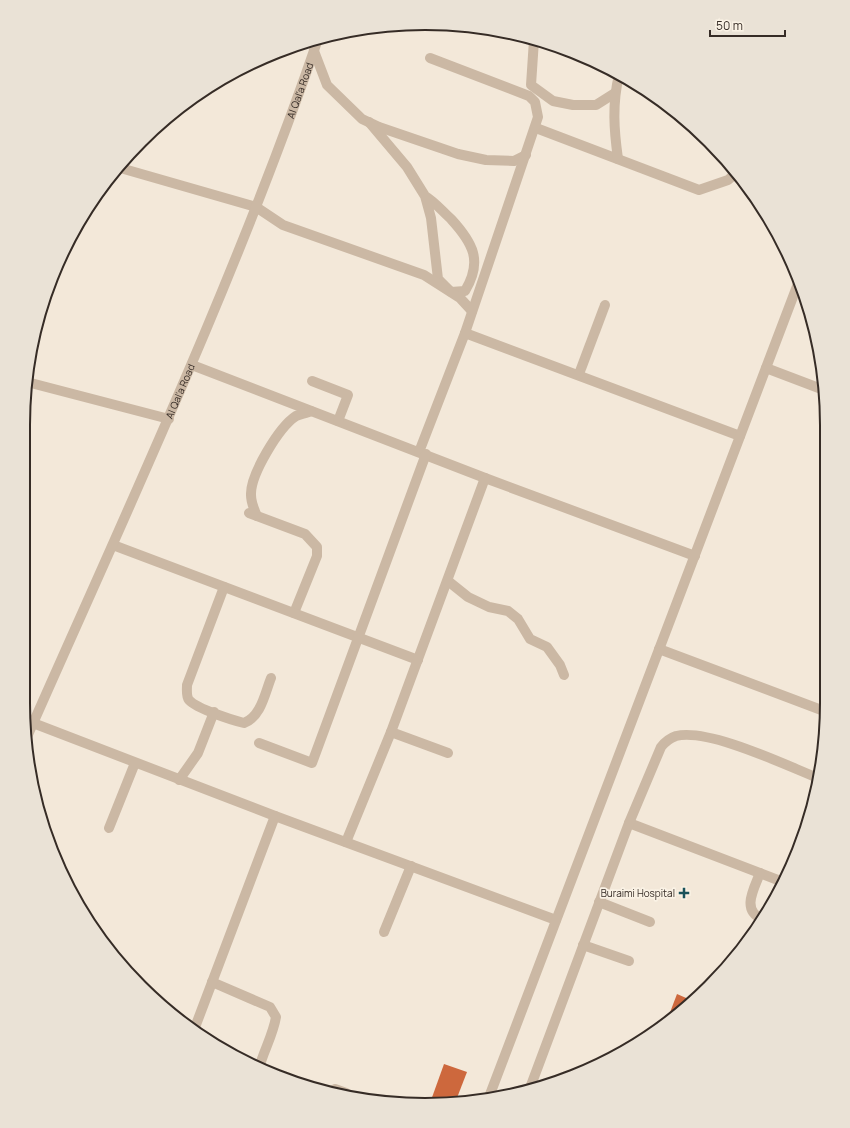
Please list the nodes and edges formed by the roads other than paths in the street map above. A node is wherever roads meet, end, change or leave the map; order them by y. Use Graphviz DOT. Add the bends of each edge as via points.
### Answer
graph roads {
  1 [pos="316,45"];
  2 [pos="534,45"];
  3 [pos="314,51"];
  4 [pos="430,58"];
  5 [pos="618,81"];
  6 [pos="615,93"];
  7 [pos="369,122"];
  8 [pos="536,128"];
  9 [pos="526,155"];
  10 [pos="618,159"];
  11 [pos="125,169"];
  12 [pos="732,177"];
  13 [pos="425,196"];
  14 [pos="256,207"];
  15 [pos="796,289"];
  16 [pos="451,292"];
  17 [pos="605,305"];
  18 [pos="472,311"];
  19 [pos="465,333"];
  20 [pos="192,365"];
  21 [pos="766,368"];
  22 [pos="579,374"];
  23 [pos="312,381"];
  24 [pos="32,383"];
  25 [pos="818,388"];
  26 [pos="311,411"];
  27 [pos="169,419"];
  28 [pos="338,421"];
  29 [pos="740,436"];
  30 [pos="422,453"];
  31 [pos="485,478"];
  32 [pos="113,545"];
  33 [pos="695,556"];
  34 [pos="448,581"];
  35 [pos="224,587"];
  36 [pos="294,614"];
  37 [pos="357,638"];
  38 [pos="659,649"];
  39 [pos="418,660"];
  40 [pos="564,675"];
  41 [pos="272,678"];
  42 [pos="820,709"];
  43 [pos="214,712"];
  44 [pos="33,724"];
  45 [pos="31,729"];
  46 [pos="391,732"];
  47 [pos="259,743"];
  48 [pos="448,753"];
  49 [pos="135,763"];
  50 [pos="813,776"];
  51 [pos="179,780"];
  52 [pos="275,816"];
  53 [pos="629,823"];
  54 [pos="109,828"];
  55 [pos="346,842"];
  56 [pos="411,866"];
  57 [pos="760,873"];
  58 [pos="778,880"];
  59 [pos="599,902"];
  60 [pos="757,917"];
  61 [pos="556,920"];
  62 [pos="650,922"];
  63 [pos="384,932"];
  64 [pos="583,946"];
  65 [pos="629,962"];
  66 [pos="212,982"];
  67 [pos="196,1024"];
  68 [pos="261,1062"];
  69 [pos="532,1084"];
  70 [pos="491,1092"];
  1 -- 3 [label="street, Al Qal'a Road"];
  2 -- 6 [label="street" via="531,85 553,101 573,105 596,105"];
  3 -- 7 [label="street" via="327,85 362,119"];
  3 -- 14 [label="street, Al Qal'a Road"];
  4 -- 8 [label="street" via="529,96 537,109"];
  5 -- 6 [label="street"];
  6 -- 10 [label="street" via="614,125"];
  7 -- 9 [label="street" via="414,140 486,160 514,160"];
  7 -- 13 [label="street" via="407,167"];
  8 -- 9 [label="street"];
  8 -- 10 [label="street"];
  9 -- 18 [label="street"];
  10 -- 12 [label="street" via="699,190"];
  11 -- 14 [label="street"];
  13 -- 16 [label="street" via="431,218 438,279"];
  13 -- 16 [label="street" via="434,201 467,236 475,258 472,279 465,291"];
  14 -- 16 [label="street" via="283,225 424,275"];
  14 -- 20 [label="street, Al Qal'a Road"];
  15 -- 21 [label="street"];
  16 -- 18 [label="street"];
  17 -- 22 [label="street"];
  18 -- 19 [label="street"];
  19 -- 22 [label="street"];
  19 -- 30 [label="street"];
  20 -- 26 [label="street"];
  20 -- 27 [label="street, Al Qal'a Road"];
  21 -- 25 [label="street"];
  21 -- 29 [label="street"];
  22 -- 29 [label="street"];
  23 -- 28 [label="street" via="348,395"];
  24 -- 27 [label="street"];
  26 -- 28 [label="street"];
  26 -- 36 [label="street" via="296,416 263,458 250,494 253,514 305,534 317,547 317,556"];
  27 -- 32 [label="street, Al Qal'a Road"];
  28 -- 30 [label="street"];
  29 -- 33 [label="street"];
  30 -- 31 [label="street"];
  30 -- 37 [label="street"];
  31 -- 33 [label="street"];
  31 -- 34 [label="street"];
  32 -- 35 [label="street"];
  32 -- 44 [label="street, Al Qal'a Road"];
  33 -- 38 [label="street"];
  34 -- 39 [label="street"];
  34 -- 40 [label="street" via="468,597 490,608 508,611 518,620 530,639 547,647"];
  35 -- 36 [label="street"];
  35 -- 43 [label="street" via="187,685 186,694 189,700"];
  36 -- 37 [label="street"];
  37 -- 39 [label="street"];
  37 -- 47 [label="street" via="312,763"];
  38 -- 42 [label="street"];
  38 -- 61 [label="street"];
  39 -- 46 [label="street"];
  41 -- 43 [label="street" via="252,720 244,723"];
  43 -- 51 [label="street" via="198,753"];
  44 -- 45 [label="street, Al Qal'a Road"];
  44 -- 49 [label="street"];
  46 -- 48 [label="street"];
  46 -- 55 [label="street"];
  49 -- 51 [label="street"];
  49 -- 54 [label="street"];
  50 -- 53 [label="street" via="722,741 697,736 676,736 667,740 661,747"];
  51 -- 52 [label="street"];
  52 -- 55 [label="street"];
  52 -- 66 [label="street"];
  53 -- 57 [label="street"];
  53 -- 59 [label="street"];
  55 -- 56 [label="street"];
  56 -- 61 [label="street"];
  56 -- 63 [label="street"];
  57 -- 58 [label="street"];
  57 -- 60 [label="street" via="750,901 752,911"];
  59 -- 62 [label="street"];
  59 -- 64 [label="street"];
  61 -- 70 [label="street"];
  64 -- 65 [label="street"];
  64 -- 69 [label="street"];
  66 -- 67 [label="street"];
  66 -- 68 [label="street" via="270,1007 276,1017"];
}
